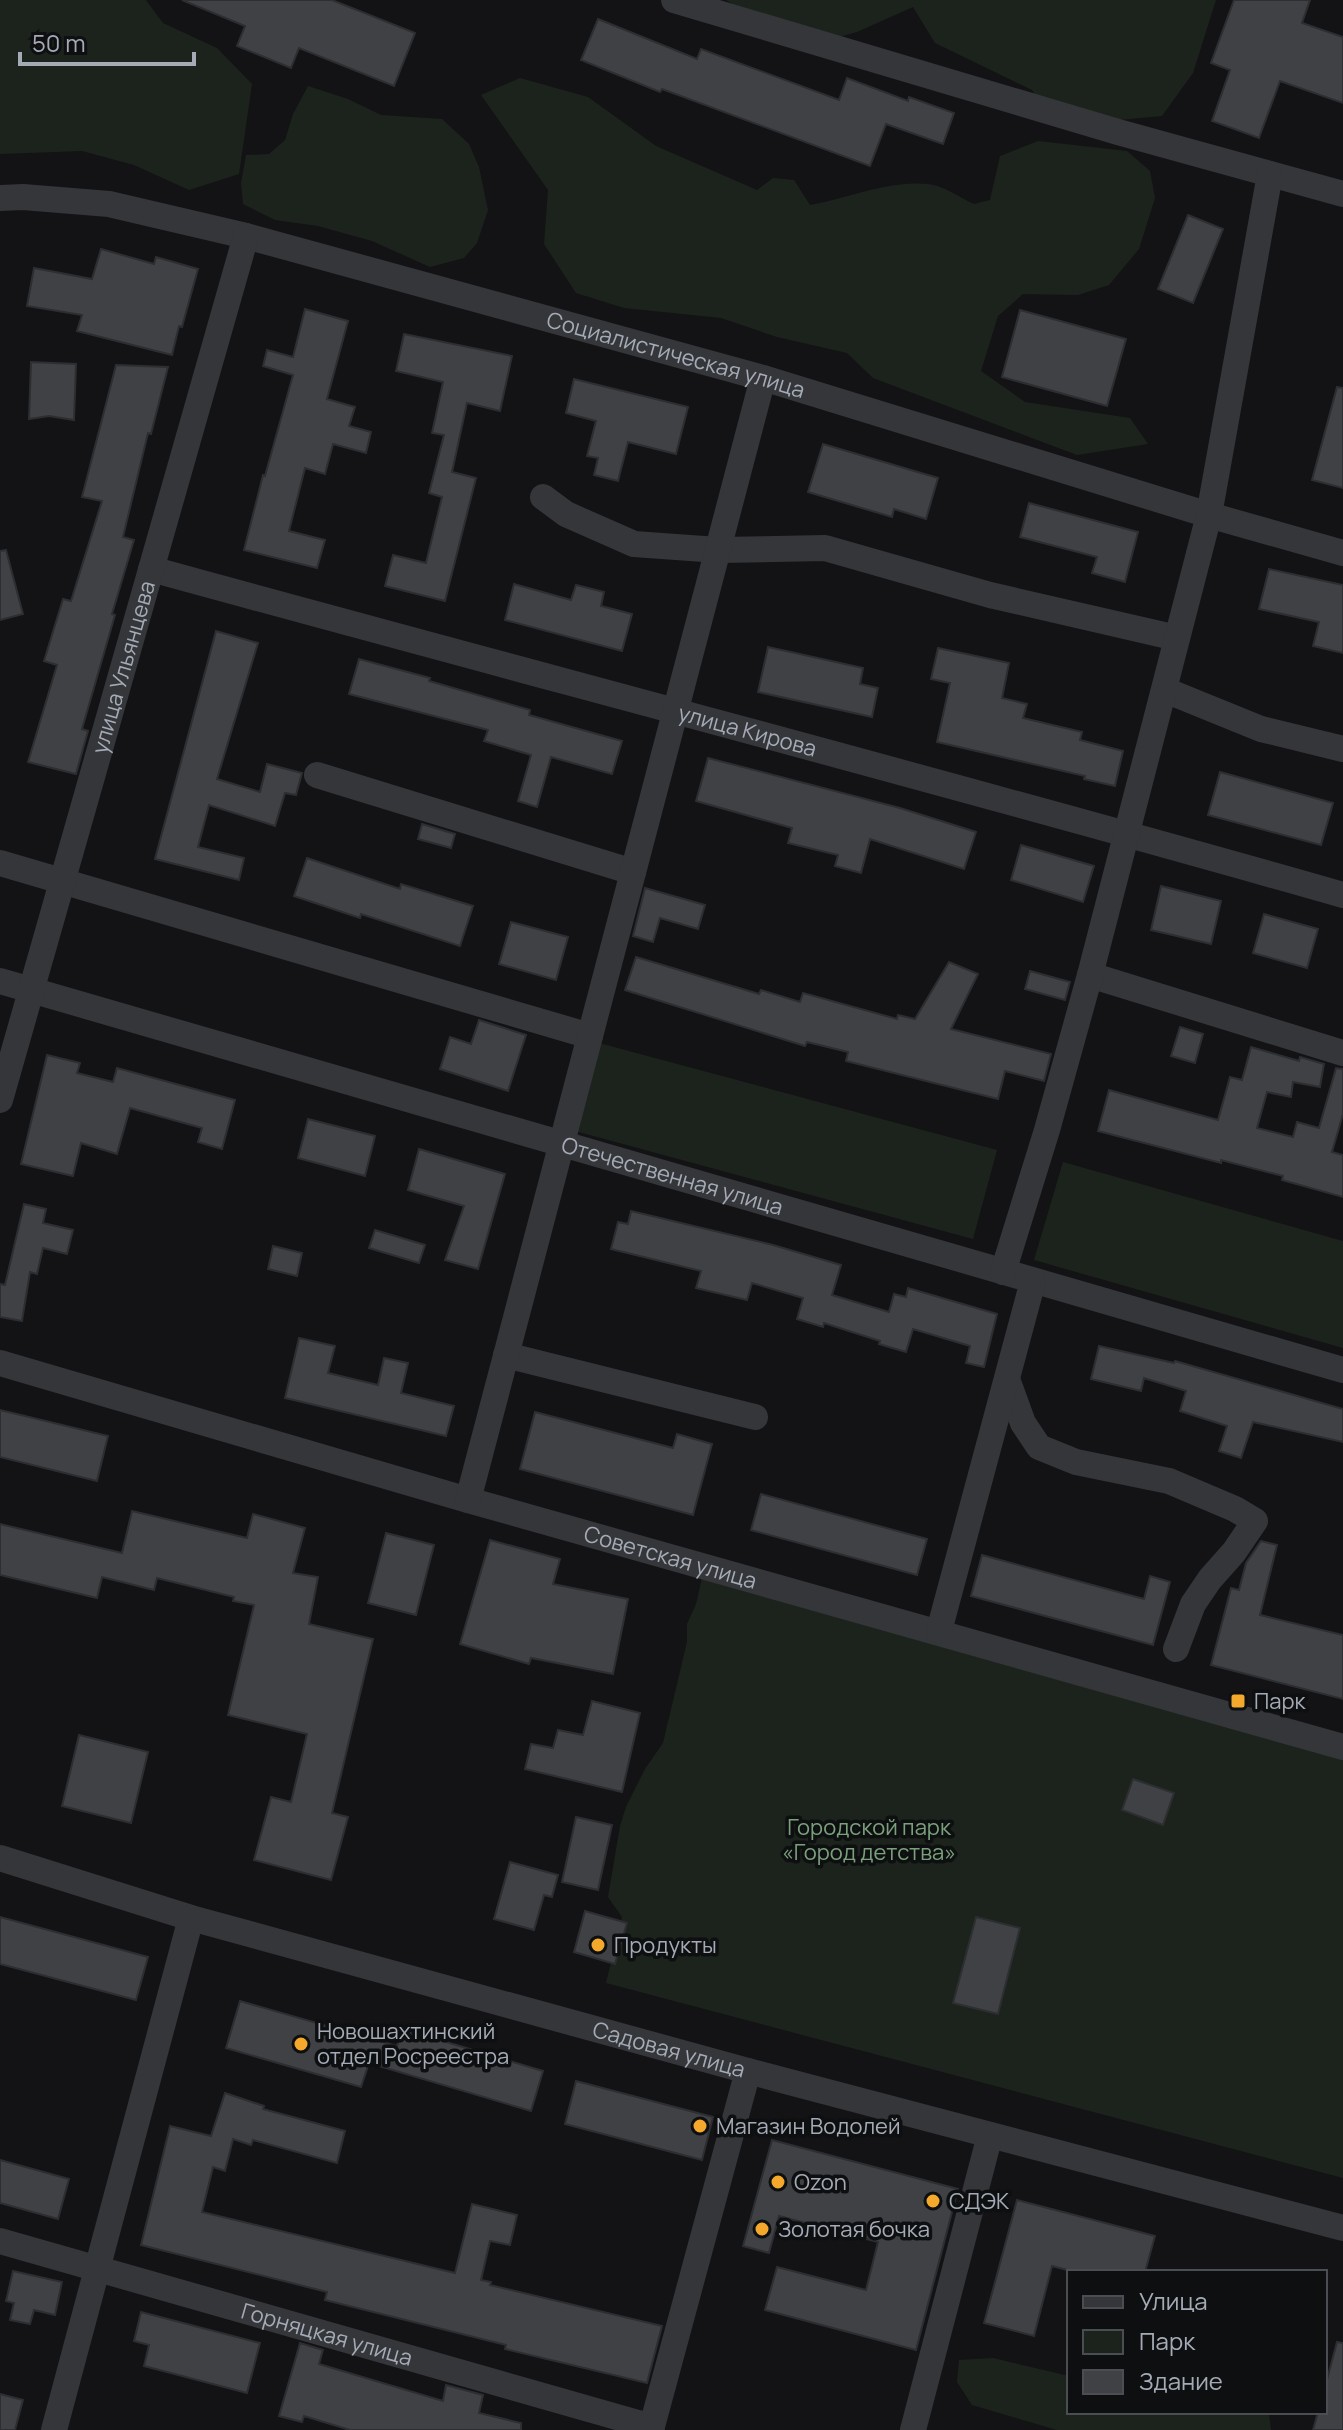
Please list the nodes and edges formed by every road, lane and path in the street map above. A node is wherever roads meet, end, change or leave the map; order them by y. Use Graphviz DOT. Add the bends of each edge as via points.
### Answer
graph roads {
  1 [pos="674,0"];
  2 [pos="1270,174"];
  3 [pos="1343,194"];
  4 [pos="0,198"];
  5 [pos="246,236"];
  6 [pos="763,378"];
  7 [pos="543,497"];
  8 [pos="1209,515"];
  9 [pos="718,550"];
  10 [pos="1343,553"];
  11 [pos="151,569"];
  12 [pos="1177,638"];
  13 [pos="1165,690"];
  14 [pos="675,713"];
  15 [pos="1343,749"];
  16 [pos="317,775"];
  17 [pos="1127,834"];
  18 [pos="0,863"];
  19 [pos="633,872"];
  20 [pos="63,880"];
  21 [pos="1343,895"];
  22 [pos="1090,975"];
  23 [pos="0,981"];
  24 [pos="31,990"];
  25 [pos="590,1036"];
  26 [pos="1343,1053"];
  27 [pos="0,1100"];
  28 [pos="562,1143"];
  29 [pos="1003,1272"];
  30 [pos="1033,1281"];
  31 [pos="506,1355"];
  32 [pos="0,1363"];
  33 [pos="1343,1370"];
  34 [pos="1007,1379"];
  35 [pos="755,1417"];
  36 [pos="468,1500"];
  37 [pos="939,1631"];
  38 [pos="1176,1649"];
  39 [pos="1343,1747"];
  40 [pos="0,1858"];
  41 [pos="191,1918"];
  42 [pos="748,2071"];
  43 [pos="990,2135"];
  44 [pos="1343,2228"];
  45 [pos="0,2241"];
  46 [pos="97,2270"];
  47 [pos="652,2428"];
  48 [pos="54,2430"];
  49 [pos="913,2430"];
  1 -- 2 [label="street"];
  2 -- 3 [label="street"];
  2 -- 8 [label="street"];
  4 -- 5 [label="street, Социалистическая улица" via="109,204"];
  5 -- 6 [label="street, Социалистическая улица"];
  5 -- 11 [label="street, улица Ульянцева"];
  6 -- 8 [label="street, Социалистическая улица"];
  6 -- 9 [label="street"];
  7 -- 9 [label="street" via="566,514 634,544"];
  8 -- 10 [label="street, Социалистическая улица"];
  8 -- 12 [label="street"];
  9 -- 12 [label="street" via="825,548 990,595"];
  9 -- 14 [label="street"];
  11 -- 14 [label="street, улица Кирова"];
  11 -- 20 [label="street, улица Ульянцева"];
  12 -- 13 [label="street"];
  13 -- 15 [label="street" via="1261,729"];
  13 -- 17 [label="street"];
  14 -- 17 [label="street, улица Кирова"];
  14 -- 19 [label="street"];
  16 -- 19 [label="street"];
  17 -- 21 [label="street, улица Кирова"];
  17 -- 22 [label="street"];
  18 -- 20 [label="street"];
  19 -- 25 [label="street"];
  20 -- 24 [label="street, улица Ульянцева"];
  20 -- 25 [label="street"];
  22 -- 26 [label="street"];
  22 -- 29 [label="street"];
  23 -- 24 [label="street, Отечественная улица"];
  24 -- 27 [label="street, улица Ульянцева"];
  24 -- 28 [label="street, Отечественная улица"];
  25 -- 28 [label="street"];
  28 -- 29 [label="street, Отечественная улица"];
  28 -- 31 [label="street"];
  29 -- 30 [label="street, Отечественная улица"];
  30 -- 33 [label="street, Отечественная улица"];
  30 -- 34 [label="street"];
  31 -- 35 [label="street"];
  31 -- 36 [label="street"];
  32 -- 36 [label="street, Советская улица"];
  34 -- 37 [label="street"];
  34 -- 38 [label="street" via="1023,1423 1039,1447 1076,1462 1169,1481 1255,1521 1193,1604"];
  36 -- 37 [label="street, Советская улица"];
  37 -- 39 [label="street, Советская улица"];
  40 -- 41 [label="street, Садовая улица"];
  41 -- 42 [label="street, Садовая улица"];
  41 -- 46 [label="street"];
  42 -- 43 [label="street, Садовая улица"];
  42 -- 47 [label="street"];
  43 -- 44 [label="street, Садовая улица"];
  43 -- 49 [label="street"];
  45 -- 46 [label="street, Горняцкая улица"];
  46 -- 47 [label="street, Горняцкая улица"];
  46 -- 48 [label="street"];
}
